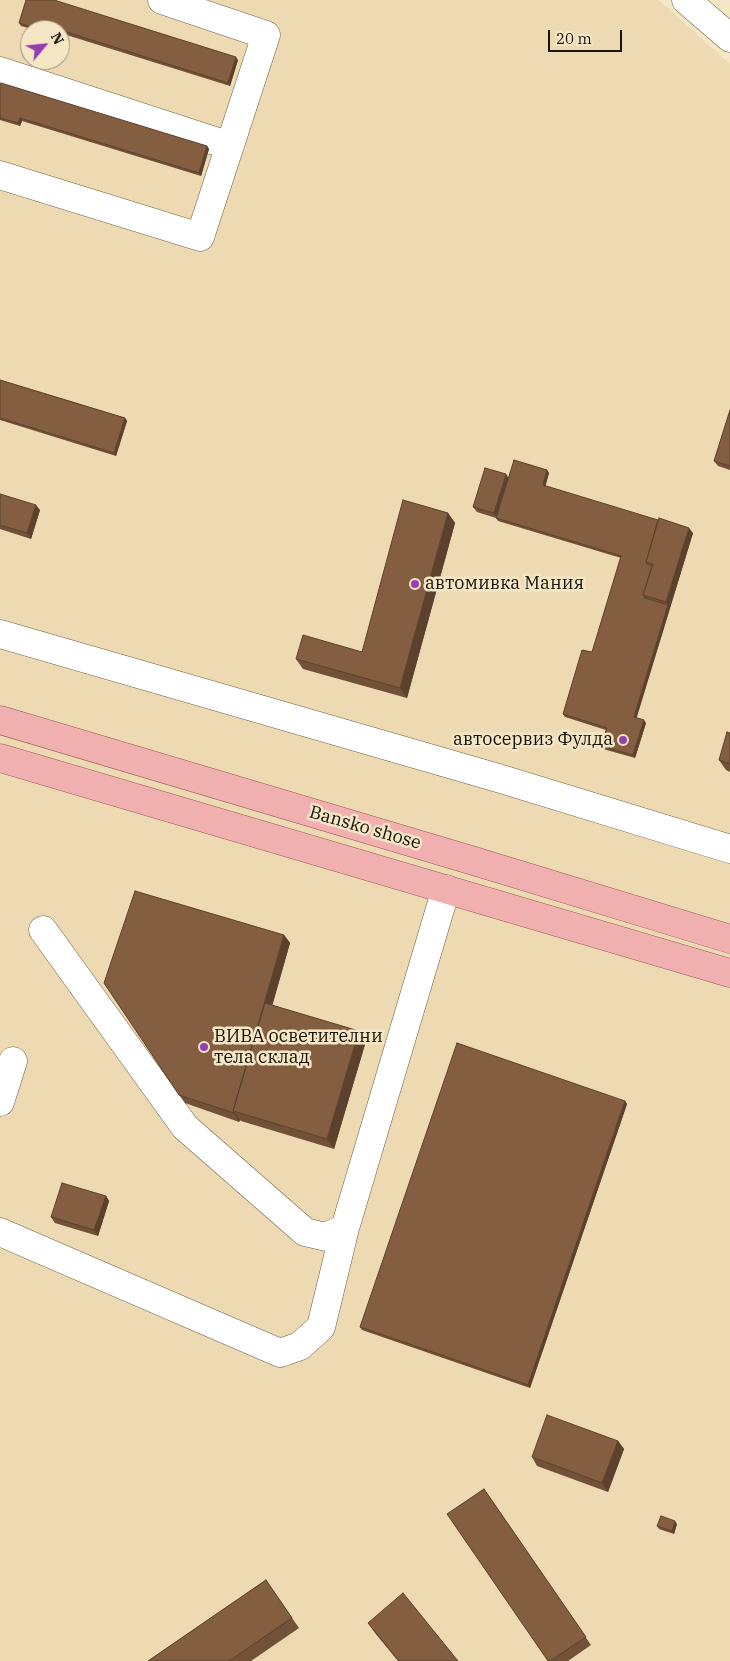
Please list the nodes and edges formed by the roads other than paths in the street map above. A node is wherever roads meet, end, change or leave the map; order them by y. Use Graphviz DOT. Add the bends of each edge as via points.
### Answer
graph roads {
  1 [pos="162,0"];
  2 [pos="686,0"];
  3 [pos="730,38"];
  4 [pos="0,71"];
  5 [pos="230,146"];
  6 [pos="0,175"];
  7 [pos="0,634"];
  8 [pos="0,720"];
  9 [pos="0,758"];
  10 [pos="730,849"];
  11 [pos="446,889"];
  12 [pos="43,930"];
  13 [pos="730,939"];
  14 [pos="730,973"];
  15 [pos="13,1061"];
  16 [pos="0,1102"];
  17 [pos="345,1228"];
  18 [pos="0,1232"];
  1 -- 5 [label="street" via="266,34"];
  2 -- 3 [label="street"];
  4 -- 5 [label="street"];
  5 -- 6 [label="street" via="200,237"];
  7 -- 10 [label="street" via="498,778"];
  8 -- 13 [label="main road, Bansko shose"];
  9 -- 11 [label="main road, Bansko shose"];
  11 -- 14 [label="main road, Bansko shose"];
  11 -- 17 [label="street"];
  12 -- 17 [label="street" via="185,1127 305,1232 326,1238"];
  15 -- 16 [label="street"];
  17 -- 18 [label="street" via="321,1327 300,1346 280,1353"];
}
